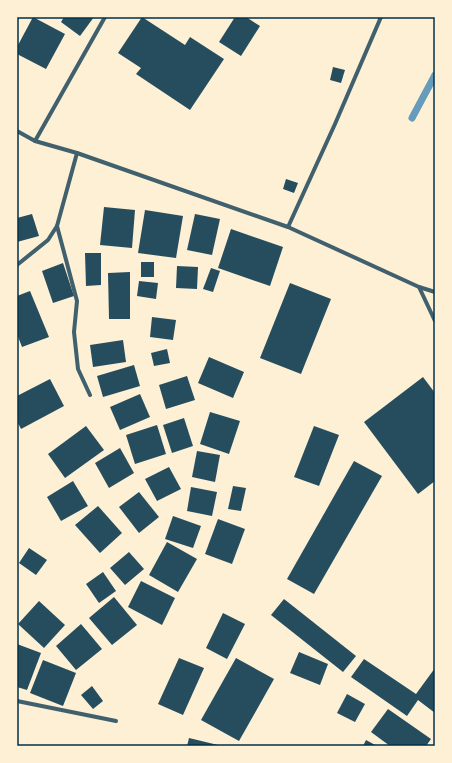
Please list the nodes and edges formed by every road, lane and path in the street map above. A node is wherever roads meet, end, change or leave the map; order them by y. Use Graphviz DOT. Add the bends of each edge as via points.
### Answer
graph roads {
  1 [pos="105,17"];
  2 [pos="381,17"];
  3 [pos="17,131"];
  4 [pos="35,141"];
  5 [pos="77,153"];
  6 [pos="57,226"];
  7 [pos="288,227"];
  8 [pos="17,265"];
  9 [pos="419,287"];
  10 [pos="435,292"];
  11 [pos="435,321"];
  12 [pos="90,395"];
  13 [pos="17,701"];
  14 [pos="116,721"];
  1 -- 4 [label="street"];
  2 -- 7 [label="street"];
  3 -- 4 [label="street"];
  4 -- 5 [label="street"];
  5 -- 6 [label="street"];
  5 -- 7 [label="street"];
  6 -- 8 [label="street" via="48,240"];
  6 -- 12 [label="street" via="77,301 74,332 78,369"];
  7 -- 9 [label="street"];
  9 -- 10 [label="street"];
  9 -- 11 [label="street"];
  13 -- 14 [label="street"];
}
